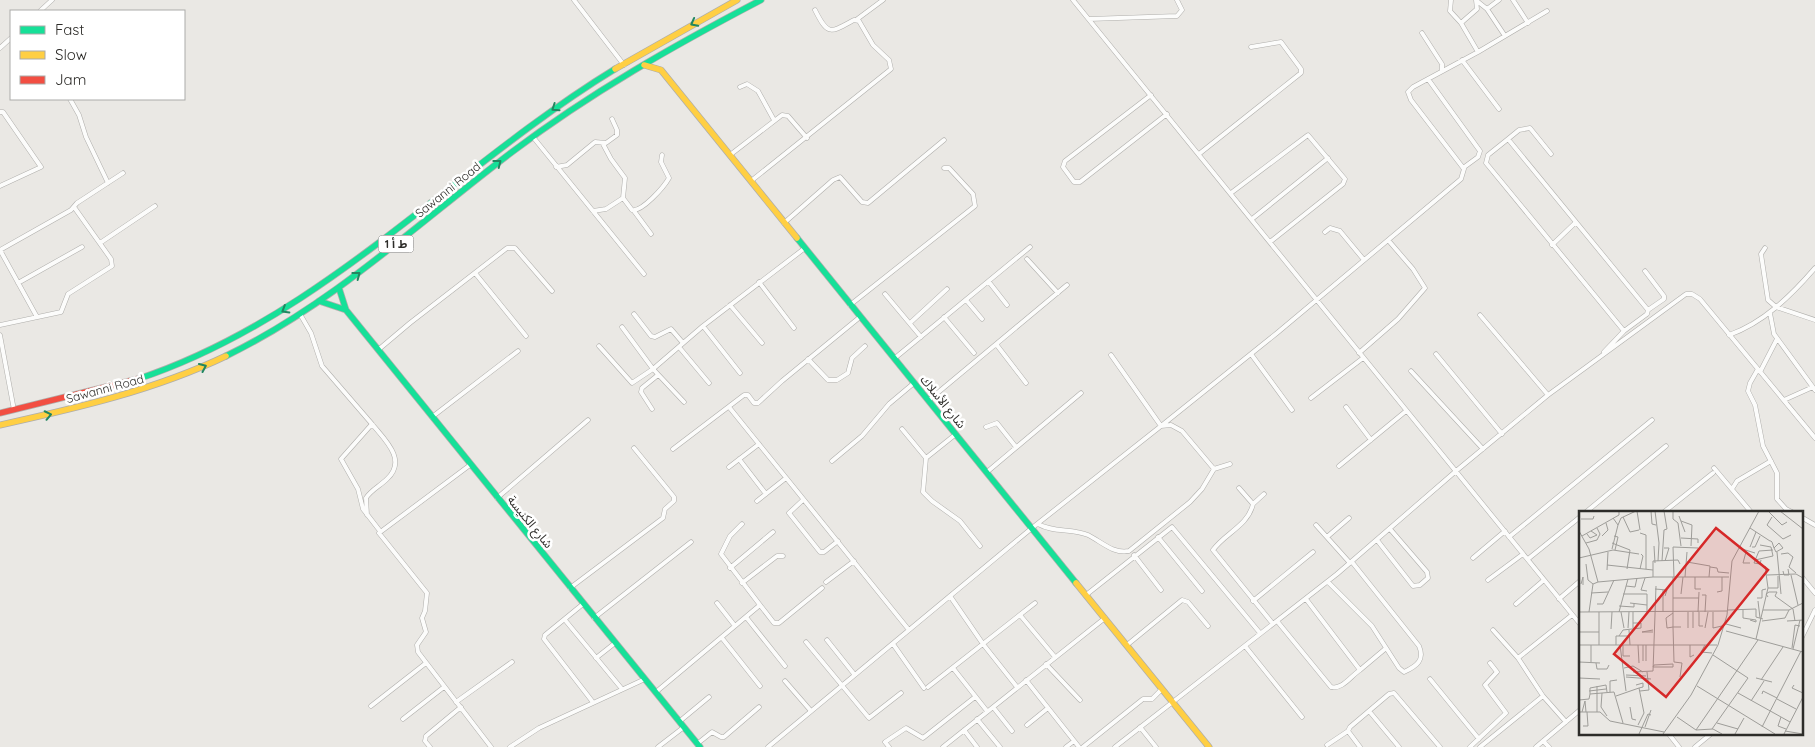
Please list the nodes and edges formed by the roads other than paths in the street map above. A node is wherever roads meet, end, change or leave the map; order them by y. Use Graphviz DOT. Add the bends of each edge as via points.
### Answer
graph roads {
  1 [pos="52,0"];
  2 [pos="574,0"];
  3 [pos="737,0"];
  4 [pos="761,0"];
  5 [pos="884,0"];
  6 [pos="1074,0"];
  7 [pos="1177,0"];
  8 [pos="1451,0"];
  9 [pos="1476,0"];
  10 [pos="1499,0"];
  11 [pos="1513,0"];
  12 [pos="1487,8"];
  13 [pos="41,10"];
  14 [pos="815,10"];
  15 [pos="1547,11"];
  16 [pos="1089,19"];
  17 [pos="856,20"];
  18 [pos="1461,23"];
  19 [pos="1528,23"];
  20 [pos="1422,34"];
  21 [pos="1506,36"];
  22 [pos="10,39"];
  23 [pos="1251,47"];
  24 [pos="0,48"];
  25 [pos="1478,52"];
  26 [pos="660,55"];
  27 [pos="1462,60"];
  28 [pos="624,65"];
  29 [pos="644,65"];
  30 [pos="661,70"];
  31 [pos="1442,71"];
  32 [pos="1428,80"];
  33 [pos="740,87"];
  34 [pos="1151,95"];
  35 [pos="71,100"];
  36 [pos="1499,109"];
  37 [pos="0,112"];
  38 [pos="1167,114"];
  39 [pos="612,119"];
  40 [pos="774,120"];
  41 [pos="533,136"];
  42 [pos="807,138"];
  43 [pos="1508,139"];
  44 [pos="944,140"];
  45 [pos="603,144"];
  46 [pos="1199,154"];
  47 [pos="1551,154"];
  48 [pos="662,155"];
  49 [pos="730,155"];
  50 [pos="1328,158"];
  51 [pos="556,167"];
  52 [pos="944,168"];
  53 [pos="1463,168"];
  54 [pos="123,174"];
  55 [pos="0,180"];
  56 [pos="751,181"];
  57 [pos="108,183"];
  58 [pos="2,185"];
  59 [pos="1231,193"];
  60 [pos="623,198"];
  61 [pos="155,206"];
  62 [pos="74,207"];
  63 [pos="593,211"];
  64 [pos="634,211"];
  65 [pos="1252,219"];
  66 [pos="784,223"];
  67 [pos="1575,223"];
  68 [pos="1325,232"];
  69 [pos="651,234"];
  70 [pos="1388,240"];
  71 [pos="1270,242"];
  72 [pos="100,243"];
  73 [pos="1552,245"];
  74 [pos="82,247"];
  75 [pos="1030,247"];
  76 [pos="805,248"];
  77 [pos="1765,248"];
  78 [pos="0,250"];
  79 [pos="1027,259"];
  80 [pos="1364,260"];
  81 [pos="1815,268"];
  82 [pos="1645,271"];
  83 [pos="475,272"];
  84 [pos="644,274"];
  85 [pos="759,282"];
  86 [pos="989,282"];
  87 [pos="18,283"];
  88 [pos="1068,285"];
  89 [pos="339,288"];
  90 [pos="947,289"];
  91 [pos="552,291"];
  92 [pos="1058,293"];
  93 [pos="886,294"];
  94 [pos="966,300"];
  95 [pos="1316,300"];
  96 [pos="319,301"];
  97 [pos="730,305"];
  98 [pos="850,305"];
  99 [pos="1007,305"];
  100 [pos="1776,307"];
  101 [pos="346,310"];
  102 [pos="1648,310"];
  103 [pos="1770,313"];
  104 [pos="300,314"];
  105 [pos="634,314"];
  106 [pos="1480,315"];
  107 [pos="37,317"];
  108 [pos="860,317"];
  109 [pos="944,317"];
  110 [pos="982,319"];
  111 [pos="1815,320"];
  112 [pos="910,323"];
  113 [pos="0,324"];
  114 [pos="703,326"];
  115 [pos="622,327"];
  116 [pos="794,328"];
  117 [pos="1624,331"];
  118 [pos="0,335"];
  119 [pos="1730,335"];
  120 [pos="526,336"];
  121 [pos="921,337"];
  122 [pos="1777,339"];
  123 [pos="683,343"];
  124 [pos="762,343"];
  125 [pos="996,344"];
  126 [pos="599,346"];
  127 [pos="865,346"];
  128 [pos="679,347"];
  129 [pos="378,350"];
  130 [pos="518,351"];
  131 [pos="974,353"];
  132 [pos="1359,353"];
  133 [pos="1251,354"];
  134 [pos="1436,354"];
  135 [pos="1111,355"];
  136 [pos="1601,356"];
  137 [pos="895,358"];
  138 [pos="1363,358"];
  139 [pos="808,359"];
  140 [pos="653,369"];
  141 [pos="1411,371"];
  142 [pos="1759,371"];
  143 [pos="740,373"];
  144 [pos="658,376"];
  145 [pos="709,383"];
  146 [pos="914,383"];
  147 [pos="1026,383"];
  148 [pos="1814,388"];
  149 [pos="1081,393"];
  150 [pos="1548,396"];
  151 [pos="1311,398"];
  152 [pos="929,400"];
  153 [pos="1784,400"];
  154 [pos="684,402"];
  155 [pos="729,407"];
  156 [pos="1346,407"];
  157 [pos="652,409"];
  158 [pos="14,410"];
  159 [pos="1292,410"];
  160 [pos="1406,411"];
  161 [pos="0,413"];
  162 [pos="432,417"];
  163 [pos="588,420"];
  164 [pos="1652,420"];
  165 [pos="372,424"];
  166 [pos="0,425"];
  167 [pos="1161,426"];
  168 [pos="986,427"];
  169 [pos="902,429"];
  170 [pos="956,434"];
  171 [pos="1502,434"];
  172 [pos="1815,438"];
  173 [pos="1371,440"];
  174 [pos="758,444"];
  175 [pos="1666,446"];
  176 [pos="1016,447"];
  177 [pos="634,448"];
  178 [pos="673,449"];
  179 [pos="1483,449"];
  180 [pos="926,458"];
  181 [pos="739,460"];
  182 [pos="832,461"];
  183 [pos="1771,461"];
  184 [pos="1230,464"];
  185 [pos="470,465"];
  186 [pos="1339,466"];
  187 [pos="729,467"];
  188 [pos="1214,469"];
  189 [pos="1456,471"];
  190 [pos="987,472"];
  191 [pos="786,478"];
  192 [pos="1239,488"];
  193 [pos="1732,489"];
  194 [pos="766,494"];
  195 [pos="1264,494"];
  196 [pos="497,498"];
  197 [pos="757,500"];
  198 [pos="803,500"];
  199 [pos="1253,504"];
  200 [pos="1587,511"];
  201 [pos="1665,511"];
  202 [pos="1751,511"];
  203 [pos="1790,511"];
  204 [pos="367,515"];
  205 [pos="1349,518"];
  206 [pos="1579,518"];
  207 [pos="1802,518"];
  208 [pos="742,524"];
  209 [pos="1316,524"];
  210 [pos="1815,525"];
  211 [pos="1035,526"];
  212 [pos="1390,529"];
  213 [pos="380,530"];
  214 [pos="1505,531"];
  215 [pos="773,532"];
  216 [pos="1158,537"];
  217 [pos="1327,537"];
  218 [pos="1509,537"];
  219 [pos="1377,540"];
  220 [pos="838,541"];
  221 [pos="691,542"];
  222 [pos="980,546"];
  223 [pos="1313,552"];
  224 [pos="1523,554"];
  225 [pos="1134,555"];
  226 [pos="784,556"];
  227 [pos="1473,558"];
  228 [pos="1528,559"];
  229 [pos="854,561"];
  230 [pos="1351,563"];
  231 [pos="730,568"];
  232 [pos="1802,577"];
  233 [pos="1488,580"];
  234 [pos="1544,580"];
  235 [pos="826,582"];
  236 [pos="1328,582"];
  237 [pos="1579,582"];
  238 [pos="742,583"];
  239 [pos="570,588"];
  240 [pos="822,588"];
  241 [pos="1162,590"];
  242 [pos="1202,591"];
  243 [pos="1815,593"];
  244 [pos="1086,595"];
  245 [pos="950,596"];
  246 [pos="1306,599"];
  247 [pos="1559,599"];
  248 [pos="1253,601"];
  249 [pos="717,603"];
  250 [pos="1035,603"];
  251 [pos="583,604"];
  252 [pos="1516,604"];
  253 [pos="760,605"];
  254 [pos="1815,610"];
  255 [pos="1572,614"];
  256 [pos="1020,615"];
  257 [pos="594,618"];
  258 [pos="746,618"];
  259 [pos="1105,618"];
  260 [pos="565,620"];
  261 [pos="1275,623"];
  262 [pos="1579,623"];
  263 [pos="735,626"];
  264 [pos="1208,626"];
  265 [pos="909,630"];
  266 [pos="1493,630"];
  267 [pos="1260,633"];
  268 [pos="1802,637"];
  269 [pos="722,638"];
  270 [pos="827,640"];
  271 [pos="806,642"];
  272 [pos="615,643"];
  273 [pos="893,644"];
  274 [pos="982,644"];
  275 [pos="1127,645"];
  276 [pos="1244,646"];
  277 [pos="1385,648"];
  278 [pos="1055,657"];
  279 [pos="596,658"];
  280 [pos="1518,658"];
  281 [pos="512,662"];
  282 [pos="1490,663"];
  283 [pos="426,664"];
  284 [pos="1046,664"];
  285 [pos="785,666"];
  286 [pos="953,668"];
  287 [pos="1360,670"];
  288 [pos="854,674"];
  289 [pos="645,679"];
  290 [pos="1430,679"];
  291 [pos="1026,680"];
  292 [pos="785,681"];
  293 [pos="842,685"];
  294 [pos="760,686"];
  295 [pos="444,687"];
  296 [pos="1017,687"];
  297 [pos="622,689"];
  298 [pos="1162,689"];
  299 [pos="656,692"];
  300 [pos="901,693"];
  301 [pos="1543,696"];
  302 [pos="709,697"];
  303 [pos="975,697"];
  304 [pos="1080,700"];
  305 [pos="1172,701"];
  306 [pos="456,702"];
  307 [pos="592,702"];
  308 [pos="372,706"];
  309 [pos="461,707"];
  310 [pos="759,707"];
  311 [pos="993,707"];
  312 [pos="1048,708"];
  313 [pos="811,711"];
  314 [pos="987,711"];
  315 [pos="1369,711"];
  316 [pos="1579,711"];
  317 [pos="1302,717"];
  318 [pos="403,719"];
  319 [pos="977,719"];
  320 [pos="1566,722"];
  321 [pos="682,724"];
  322 [pos="1027,725"];
  323 [pos="1140,727"];
  324 [pos="964,730"];
  325 [pos="1012,731"];
  326 [pos="1348,731"];
  327 [pos="1711,734"];
  328 [pos="1670,735"];
  329 [pos="1479,739"];
  330 [pos="1074,741"];
  331 [pos="1543,741"];
  332 [pos="884,742"];
  333 [pos="699,745"];
  334 [pos="1327,745"];
  335 [pos="430,747"];
  336 [pos="491,747"];
  337 [pos="510,747"];
  338 [pos="658,747"];
  339 [pos="768,747"];
  340 [pos="879,747"];
  341 [pos="889,747"];
  342 [pos="943,747"];
  343 [pos="977,747"];
  344 [pos="1000,747"];
  345 [pos="1066,747"];
  346 [pos="1081,747"];
  347 [pos="1115,747"];
  348 [pos="1156,747"];
  349 [pos="1209,747"];
  350 [pos="1360,747"];
  351 [pos="1399,747"];
  352 [pos="1440,747"];
  353 [pos="1470,747"];
  354 [pos="1480,747"];
  355 [pos="1536,747"];
  356 [pos="1549,747"];
  357 [pos="1679,747"];
  358 [pos="1695,747"];
  1 -- 13 [label="street"];
  2 -- 28 [label="street"];
  3 -- 28 [label="main road, Sawanni Road / ط أ 1, one-way" via="683,28"];
  4 -- 26 [label="main road, Sawanni Road / ط أ 1"];
  5 -- 17 [label="street"];
  6 -- 16 [label="street"];
  7 -- 16 [label="street" via="1182,10 1178,16"];
  8 -- 18 [label="street" via="1450,12"];
  9 -- 12 [label="street"];
  9 -- 18 [label="street" via="1476,9"];
  10 -- 12 [label="street"];
  11 -- 19 [label="street"];
  12 -- 21 [label="street"];
  14 -- 17 [label="street" via="824,26 831,31"];
  15 -- 19 [label="street"];
  16 -- 34 [label="street"];
  17 -- 42 [label="street" via="888,60 891,69"];
  18 -- 25 [label="street"];
  19 -- 21 [label="street"];
  20 -- 31 [label="street" via="1442,64"];
  21 -- 25 [label="street"];
  22 -- 24 [label="street"];
  23 -- 46 [label="street" via="1281,42 1301,73"];
  25 -- 27 [label="street"];
  26 -- 29 [label="main road, Sawanni Road / ط أ 1"];
  26 -- 30 [label="main road"];
  27 -- 31 [label="street"];
  27 -- 36 [label="street"];
  28 -- 158 [label="main road, Sawanni Road / ط أ 1, one-way" via="538,120 327,283 257,327 214,349 136,380"];
  29 -- 30 [label="main road"];
  29 -- 41 [label="main road, Sawanni Road / ط أ 1"];
  30 -- 49 [label="main road, شارع الأسلاك"];
  31 -- 32 [label="street"];
  32 -- 53 [label="street" via="1480,151 1478,157"];
  32 -- 53 [label="street" via="1413,87 1408,92 1409,96"];
  33 -- 40 [label="street" via="746,84 758,91"];
  34 -- 38 [label="street"];
  34 -- 38 [label="street" via="1065,162 1063,167 1068,175 1074,182 1080,182"];
  35 -- 57 [label="street"];
  37 -- 58 [label="street" via="41,167"];
  38 -- 46 [label="street"];
  39 -- 45 [label="street" via="617,135"];
  40 -- 42 [label="street" via="782,115 788,116"];
  40 -- 49 [label="street"];
  41 -- 51 [label="street"];
  89 -- 41 [label="main road, Sawanni Road / ط أ 1, one-way"];
  42 -- 56 [label="street"];
  43 -- 47 [label="street" via="1519,130 1530,128"];
  43 -- 67 [label="street"];
  43 -- 73 [label="street" via="1488,155 1486,163"];
  44 -- 66 [label="street" via="868,203 860,200 840,177"];
  45 -- 51 [label="street" via="594,142 567,164"];
  45 -- 60 [label="street" via="625,178"];
  46 -- 59 [label="street"];
  48 -- 64 [label="street" via="661,162 669,178 662,189"];
  49 -- 56 [label="main road, شارع الأسلاك"];
  50 -- 59 [label="street" via="1312,138 1306,136"];
  50 -- 65 [label="street"];
  50 -- 71 [label="street" via="1345,183"];
  51 -- 63 [label="street"];
  52 -- 98 [label="street" via="949,168 973,194 975,206"];
  53 -- 70 [label="street" via="1461,179"];
  54 -- 57 [label="street"];
  55 -- 58 [label="street"];
  56 -- 66 [label="main road, شارع الأسلاك"];
  57 -- 62 [label="street"];
  59 -- 65 [label="street"];
  60 -- 63 [label="street" via="606,209"];
  60 -- 64 [label="street"];
  61 -- 72 [label="street"];
  62 -- 72 [label="street"];
  62 -- 78 [label="street"];
  63 -- 84 [label="street"];
  64 -- 69 [label="street"];
  65 -- 71 [label="street"];
  66 -- 76 [label="main road, شارع الأسلاك"];
  67 -- 73 [label="street"];
  67 -- 102 [label="street"];
  68 -- 80 [label="street" via="1330,228 1340,231"];
  70 -- 80 [label="street"];
  70 -- 132 [label="street" via="1413,268 1425,288 1398,319"];
  71 -- 95 [label="street"];
  72 -- 107 [label="street" via="112,266 68,294 61,312"];
  73 -- 117 [label="street"];
  74 -- 87 [label="street"];
  75 -- 86 [label="street"];
  76 -- 85 [label="street"];
  76 -- 98 [label="main road, شارع الأسلاك"];
  77 -- 100 [label="street" via="1761,254 1766,294"];
  78 -- 87 [label="street"];
  79 -- 92 [label="street"];
  80 -- 95 [label="street"];
  81 -- 100 [label="street"];
  82 -- 102 [label="street" via="1664,296"];
  83 -- 91 [label="street" via="511,247"];
  83 -- 120 [label="street"];
  83 -- 129 [label="street"];
  85 -- 97 [label="street"];
  85 -- 116 [label="street"];
  86 -- 94 [label="street"];
  86 -- 99 [label="street"];
  87 -- 107 [label="street"];
  88 -- 92 [label="street"];
  89 -- 96 [label="main road, Sawanni Road / ط أ 1"];
  89 -- 101 [label="main road, شارع الكنيسة"];
  90 -- 112 [label="street"];
  92 -- 125 [label="street"];
  93 -- 112 [label="street"];
  94 -- 109 [label="street"];
  94 -- 110 [label="street"];
  95 -- 132 [label="street"];
  95 -- 133 [label="street"];
  96 -- 101 [label="main road"];
  96 -- 104 [label="main road, Sawanni Road / ط أ 1"];
  97 -- 114 [label="street"];
  97 -- 124 [label="street"];
  98 -- 108 [label="main road, شارع الأسلاك"];
  100 -- 103 [label="street"];
  100 -- 111 [label="street"];
  101 -- 129 [label="main road, شارع الكنيسة"];
  102 -- 117 [label="street"];
  103 -- 119 [label="street" via="1758,318 1748,328"];
  103 -- 122 [label="street"];
  104 -- 165 [label="street" via="311,333 322,366"];
  166 -- 104 [label="main road, Sawanni Road / ط أ 1, one-way" via="109,400 177,378 254,342"];
  105 -- 123 [label="street" via="651,336 671,329"];
  106 -- 150 [label="street"];
  107 -- 113 [label="street"];
  108 -- 137 [label="main road, شارع الأسلاك"];
  108 -- 139 [label="street"];
  109 -- 121 [label="street"];
  109 -- 131 [label="street"];
  112 -- 121 [label="street"];
  114 -- 123 [label="street"];
  114 -- 143 [label="street"];
  115 -- 140 [label="street"];
  117 -- 136 [label="street"];
  118 -- 158 [label="street"];
  119 -- 136 [label="street" via="1700,299 1686,294"];
  119 -- 142 [label="street"];
  121 -- 137 [label="street"];
  122 -- 142 [label="street"];
  122 -- 148 [label="street"];
  123 -- 128 [label="street"];
  125 -- 147 [label="street"];
  125 -- 152 [label="street"];
  126 -- 140 [label="street" via="632,383"];
  127 -- 139 [label="street" via="852,358 848,374 837,380 828,380"];
  128 -- 140 [label="street"];
  128 -- 145 [label="street"];
  129 -- 162 [label="main road, شارع الكنيسة"];
  130 -- 162 [label="street"];
  132 -- 138 [label="street"];
  133 -- 159 [label="street"];
  133 -- 167 [label="street"];
  134 -- 171 [label="street"];
  135 -- 167 [label="street"];
  136 -- 150 [label="street"];
  137 -- 146 [label="main road, شارع الأسلاك"];
  138 -- 151 [label="street"];
  138 -- 160 [label="street"];
  139 -- 155 [label="street" via="758,403 744,395"];
  140 -- 144 [label="street"];
  141 -- 179 [label="street"];
  142 -- 153 [label="street"];
  142 -- 183 [label="street" via="1750,382 1748,391 1754,401 1762,446"];
  144 -- 154 [label="street"];
  144 -- 157 [label="street" via="641,392"];
  146 -- 152 [label="main road, شارع الأسلاك"];
  146 -- 182 [label="street" via="889,404 862,436"];
  148 -- 153 [label="street"];
  149 -- 176 [label="street"];
  150 -- 171 [label="street"];
  152 -- 170 [label="main road, شارع الأسلاك"];
  153 -- 172 [label="street"];
  155 -- 174 [label="street"];
  155 -- 178 [label="street"];
  156 -- 173 [label="street"];
  158 -- 161 [label="main road, Sawanni Road / ط أ 1"];
  160 -- 173 [label="street"];
  160 -- 189 [label="street"];
  162 -- 185 [label="main road, شارع الكنيسة"];
  163 -- 196 [label="street"];
  164 -- 218 [label="street"];
  165 -- 204 [label="street" via="341,459 358,489 362,509"];
  165 -- 204 [label="street" via="393,450 395,458 388,478 366,498"];
  167 -- 188 [label="street" via="1171,425 1182,431"];
  167 -- 211 [label="street"];
  168 -- 176 [label="street" via="997,423"];
  169 -- 180 [label="street"];
  170 -- 180 [label="street"];
  170 -- 190 [label="main road, شارع الأسلاك"];
  171 -- 179 [label="street"];
  173 -- 186 [label="street"];
  174 -- 181 [label="street"];
  174 -- 191 [label="street"];
  175 -- 200 [label="street"];
  176 -- 190 [label="street"];
  177 -- 239 [label="street" via="674,499 665,508 663,518"];
  179 -- 189 [label="street"];
  180 -- 222 [label="street" via="923,492 938,507 955,517"];
  181 -- 187 [label="street"];
  181 -- 194 [label="street"];
  183 -- 193 [label="street" via="1737,481"];
  183 -- 203 [label="street" via="1777,472 1777,499"];
  184 -- 188 [label="street"];
  185 -- 196 [label="main road, شارع الكنيسة"];
  185 -- 213 [label="street"];
  188 -- 211 [label="street" via="1202,490 1190,502 1129,551 1118,552 1088,535"];
  189 -- 212 [label="street"];
  189 -- 214 [label="street"];
  190 -- 211 [label="main road, شارع الأسلاك"];
  191 -- 194 [label="street"];
  191 -- 198 [label="street"];
  192 -- 199 [label="street"];
  193 -- 201 [label="street" via="1714,470"];
  193 -- 202 [label="street"];
  194 -- 197 [label="street"];
  195 -- 199 [label="street"];
  196 -- 239 [label="main road, شارع الكنيسة"];
  198 -- 220 [label="street"];
  198 -- 220 [label="street" via="789,513 820,552"];
  199 -- 248 [label="street" via="1248,516 1212,550"];
  204 -- 213 [label="street"];
  205 -- 217 [label="street"];
  206 -- 228 [label="street"];
  207 -- 210 [label="street"];
  208 -- 231 [label="street" via="730,536 721,554"];
  209 -- 217 [label="street"];
  211 -- 244 [label="main road, شارع الأسلاك"];
  211 -- 245 [label="street"];
  212 -- 219 [label="street"];
  212 -- 219 [label="street" via="1427,572 1428,578 1420,585 1413,586"];
  213 -- 283 [label="street" via="379,534 427,593 422,618 426,632 417,647"];
  214 -- 218 [label="street"];
  214 -- 227 [label="street"];
  215 -- 231 [label="street"];
  216 -- 225 [label="street"];
  216 -- 242 [label="street"];
  216 -- 267 [label="street" via="1172,527"];
  217 -- 230 [label="street"];
  218 -- 224 [label="street"];
  219 -- 230 [label="street"];
  220 -- 229 [label="street"];
  221 -- 257 [label="street"];
  223 -- 248 [label="street"];
  224 -- 228 [label="street"];
  224 -- 233 [label="street"];
  225 -- 241 [label="street"];
  225 -- 244 [label="street"];
  226 -- 238 [label="street" via="777,556"];
  228 -- 234 [label="street"];
  229 -- 235 [label="street"];
  229 -- 265 [label="street"];
  230 -- 236 [label="street"];
  230 -- 277 [label="street" via="1423,655 1421,661 1404,672"];
  231 -- 238 [label="street"];
  232 -- 243 [label="street"];
  234 -- 247 [label="street"];
  234 -- 252 [label="street"];
  236 -- 246 [label="street"];
  236 -- 277 [label="street" via="1372,626"];
  237 -- 247 [label="street"];
  238 -- 253 [label="street"];
  239 -- 251 [label="main road, شارع الكنيسة"];
  240 -- 253 [label="street" via="779,623 774,623"];
  244 -- 259 [label="main road, شارع الأسلاك"];
  245 -- 265 [label="street"];
  245 -- 274 [label="street"];
  246 -- 261 [label="street"];
  246 -- 287 [label="street"];
  247 -- 255 [label="street"];
  248 -- 261 [label="street"];
  249 -- 263 [label="street"];
  250 -- 256 [label="street"];
  251 -- 257 [label="main road, شارع الكنيسة"];
  251 -- 260 [label="street"];
  253 -- 258 [label="street"];
  254 -- 268 [label="street"];
  255 -- 262 [label="street"];
  255 -- 280 [label="street"];
  256 -- 274 [label="street"];
  256 -- 278 [label="street"];
  257 -- 272 [label="main road, شارع الكنيسة"];
  258 -- 263 [label="street"];
  258 -- 285 [label="street"];
  259 -- 275 [label="main road, شارع الأسلاك"];
  259 -- 278 [label="street"];
  260 -- 279 [label="street"];
  260 -- 307 [label="street" via="544,640"];
  261 -- 267 [label="street"];
  261 -- 287 [label="street" via="1331,687 1342,685"];
  263 -- 269 [label="street"];
  264 -- 275 [label="street" via="1188,602 1182,600"];
  265 -- 273 [label="street"];
  266 -- 280 [label="street"];
  267 -- 276 [label="street"];
  269 -- 294 [label="street"];
  269 -- 299 [label="street"];
  270 -- 288 [label="street"];
  271 -- 293 [label="street"];
  272 -- 279 [label="street"];
  272 -- 289 [label="main road, شارع الكنيسة"];
  273 -- 286 [label="street" via="926,687"];
  273 -- 288 [label="street"];
  274 -- 286 [label="street"];
  274 -- 296 [label="street"];
  275 -- 298 [label="main road, شارع الأسلاك"];
  276 -- 305 [label="street"];
  276 -- 317 [label="street"];
  277 -- 287 [label="street"];
  278 -- 284 [label="street"];
  279 -- 297 [label="street"];
  280 -- 301 [label="street"];
  281 -- 306 [label="street"];
  282 -- 329 [label="street" via="1497,672 1485,685 1506,713"];
  283 -- 295 [label="street"];
  283 -- 308 [label="street"];
  284 -- 291 [label="street"];
  284 -- 304 [label="street"];
  286 -- 303 [label="street"];
  288 -- 293 [label="street"];
  289 -- 297 [label="street"];
  289 -- 299 [label="main road, شارع الكنيسة"];
  290 -- 329 [label="street"];
  291 -- 296 [label="street"];
  291 -- 312 [label="street"];
  292 -- 313 [label="street"];
  293 -- 300 [label="street" via="869,718"];
  293 -- 313 [label="street"];
  295 -- 306 [label="street"];
  295 -- 318 [label="street"];
  296 -- 311 [label="street"];
  297 -- 307 [label="street"];
  298 -- 305 [label="main road, شارع الأسلاك"];
  298 -- 346 [label="street" via="1152,698 1143,699"];
  299 -- 321 [label="main road, شارع الكنيسة"];
  301 -- 320 [label="street"];
  301 -- 354 [label="street"];
  302 -- 321 [label="street"];
  303 -- 314 [label="street"];
  303 -- 332 [label="street" via="923,738 906,728"];
  305 -- 323 [label="street"];
  305 -- 349 [label="main road, شارع الأسلاك"];
  306 -- 309 [label="street"];
  307 -- 337 [label="street" via="527,734"];
  309 -- 335 [label="street" via="426,736 425,741"];
  309 -- 336 [label="street"];
  310 -- 333 [label="street" via="724,737 712,732"];
  311 -- 314 [label="street"];
  311 -- 325 [label="street"];
  312 -- 322 [label="street"];
  312 -- 330 [label="street"];
  313 -- 339 [label="street"];
  314 -- 319 [label="street"];
  315 -- 326 [label="street"];
  315 -- 351 [label="street"];
  315 -- 352 [label="street" via="1394,692"];
  316 -- 320 [label="street"];
  319 -- 324 [label="street"];
  319 -- 344 [label="street"];
  320 -- 331 [label="street"];
  321 -- 333 [label="main road, شارع الكنيسة"];
  321 -- 338 [label="street"];
  323 -- 347 [label="street"];
  323 -- 348 [label="street"];
  324 -- 342 [label="street"];
  324 -- 343 [label="street"];
  326 -- 334 [label="street"];
  326 -- 350 [label="street"];
  327 -- 358 [label="street"];
  328 -- 357 [label="street"];
  329 -- 353 [label="street"];
  330 -- 345 [label="street"];
  330 -- 346 [label="street"];
  331 -- 355 [label="street"];
  331 -- 356 [label="street"];
  332 -- 340 [label="street"];
  332 -- 341 [label="street"];
}
